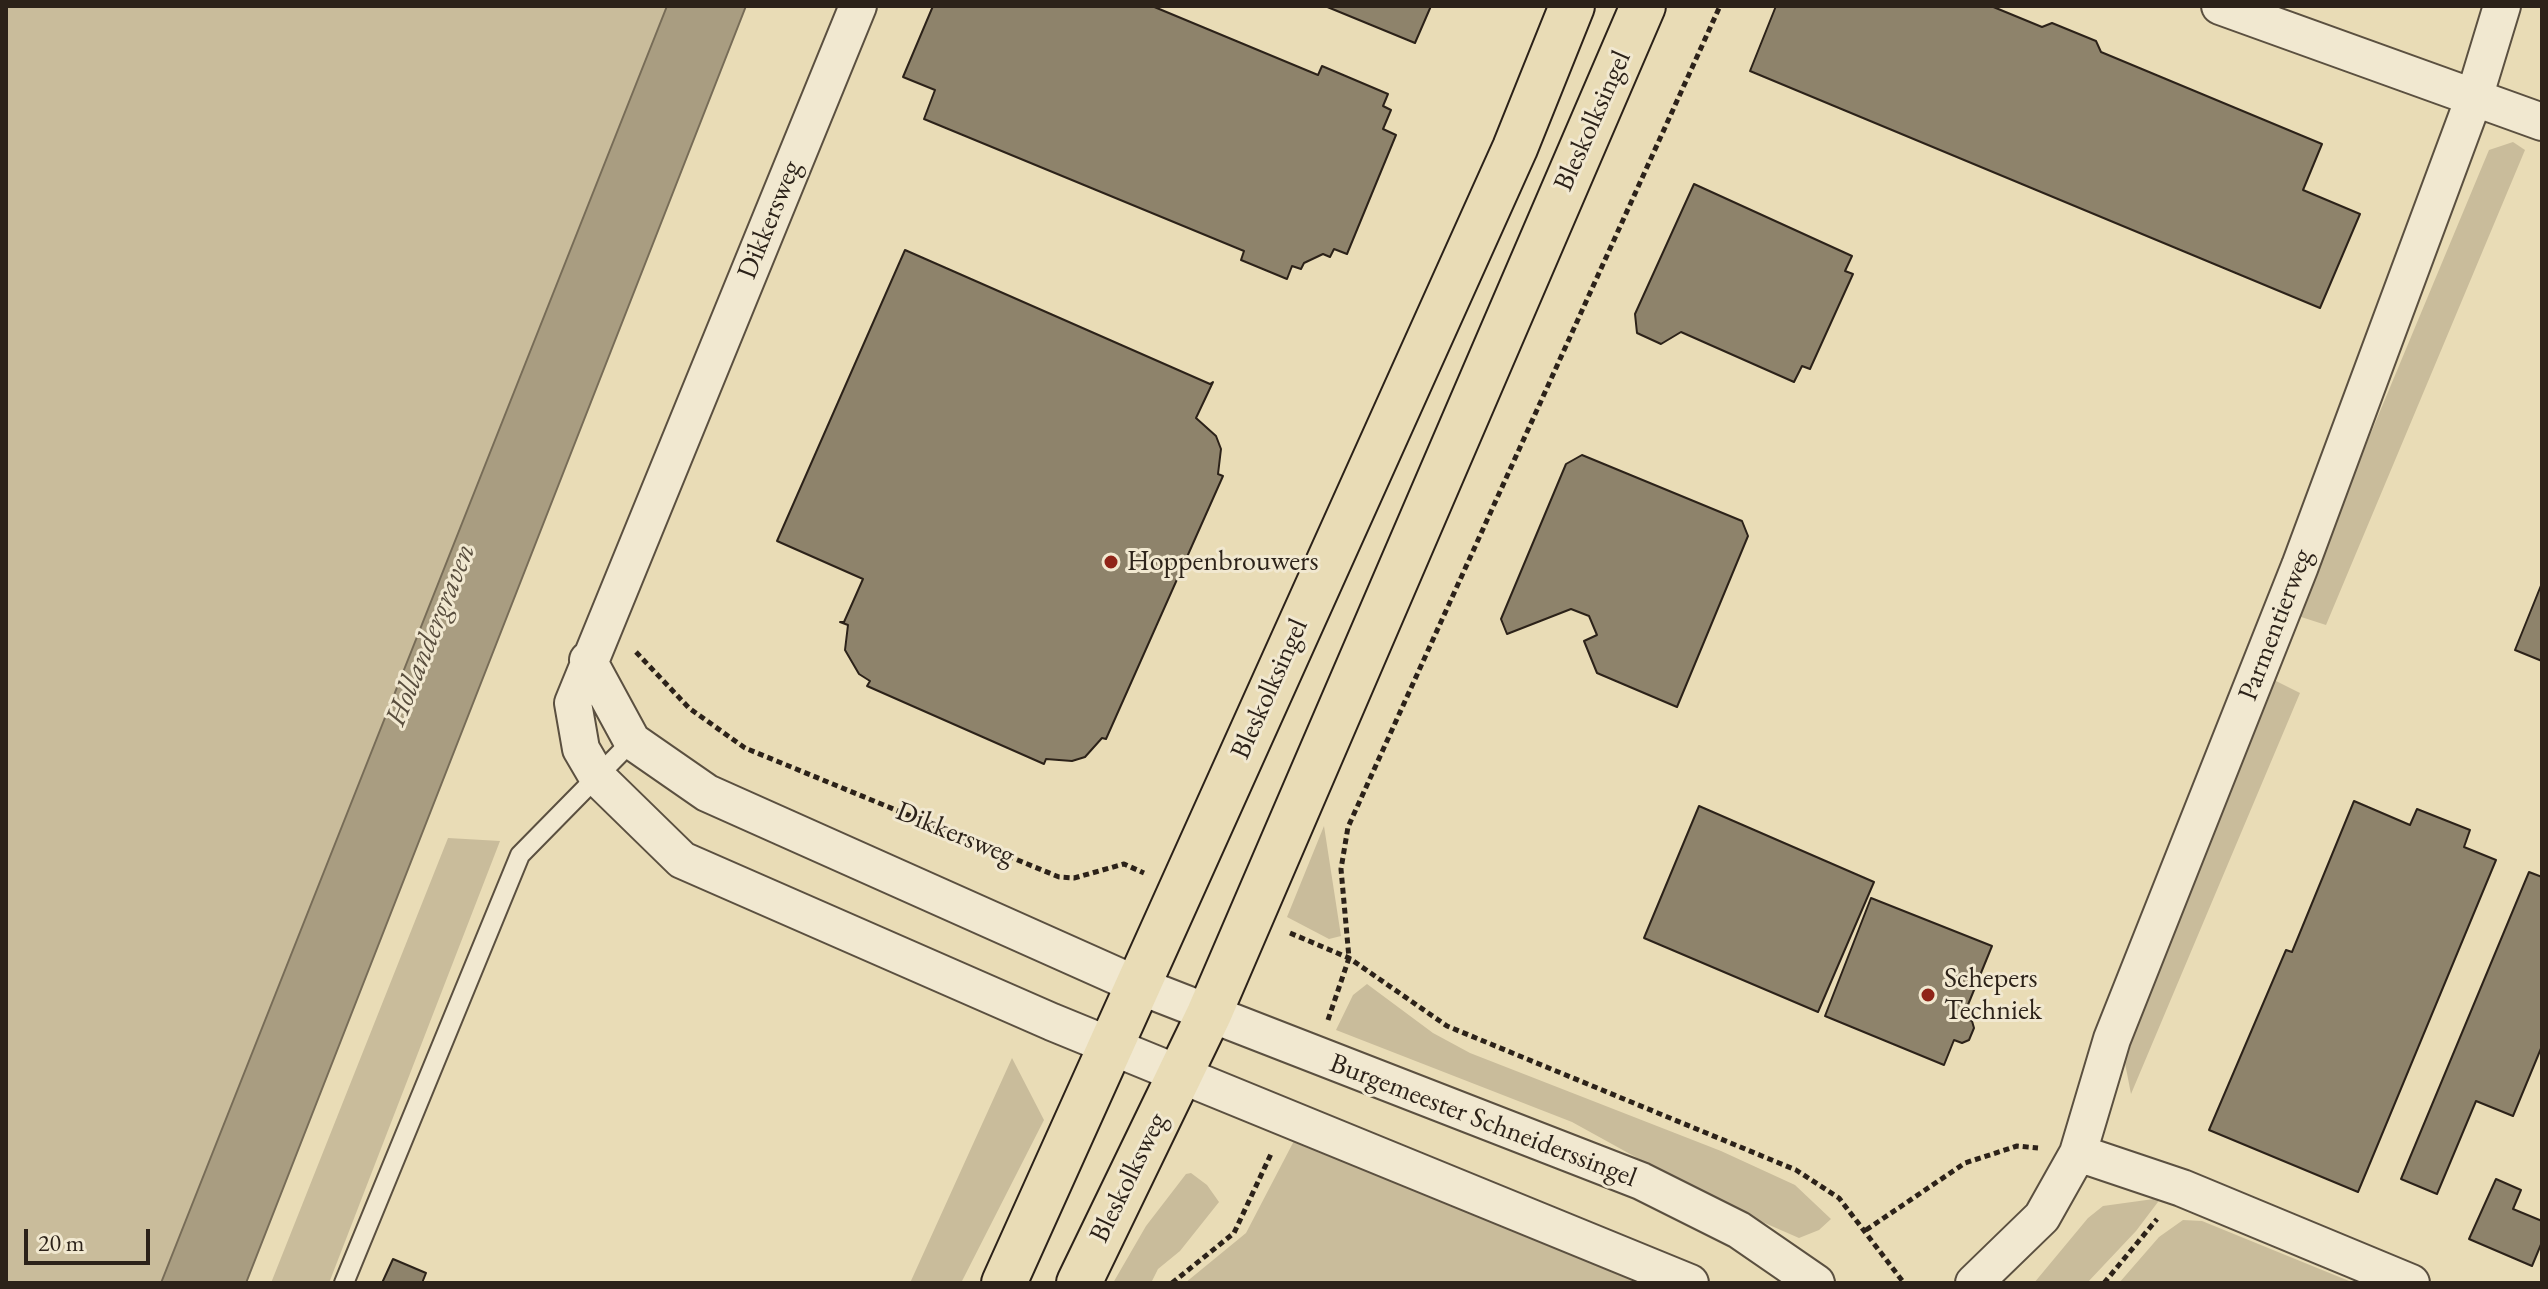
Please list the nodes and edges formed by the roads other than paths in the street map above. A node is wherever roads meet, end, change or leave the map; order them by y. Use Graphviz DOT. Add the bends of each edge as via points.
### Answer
graph roads {
  1 [pos="858,6"];
  2 [pos="1572,6"];
  3 [pos="1643,6"];
  4 [pos="2220,6"];
  5 [pos="2502,6"];
  6 [pos="2474,98"];
  7 [pos="2542,122"];
  8 [pos="588,660"];
  9 [pos="632,741"];
  10 [pos="598,778"];
  11 [pos="1137,985"];
  12 [pos="1209,1014"];
  13 [pos="1112,1046"];
  14 [pos="1180,1073"];
  15 [pos="2078,1153"];
  16 [pos="344,1283"];
  17 [pos="1004,1283"];
  18 [pos="1079,1283"];
  19 [pos="1690,1283"];
  20 [pos="1816,1283"];
  21 [pos="1974,1283"];
  22 [pos="2411,1283"];
  1 -- 8 [label="street, Dikkersweg"];
  2 -- 11 [label="main road, Bleskolksingel" via="1515,148"];
  3 -- 12 [label="main road, Bleskolksingel"];
  4 -- 6 [label="street"];
  5 -- 6 [label="street, Parmentierweg"];
  6 -- 7 [label="street"];
  6 -- 15 [label="street, Parmentierweg" via="2300,566 2112,1039"];
  8 -- 9 [label="street"];
  8 -- 10 [label="street, Dikkersweg" via="573,703 581,749"];
  9 -- 10 [label="lane"];
  9 -- 11 [label="street" via="707,793"];
  10 -- 13 [label="street, Dikkersweg" via="682,860"];
  10 -- 16 [label="lane" via="520,855"];
  11 -- 12 [label="street, Burgemeester Schneiderssingel"];
  11 -- 13 [label="main road, Bleskolksingel"];
  12 -- 14 [label="main road, Bleskolksingel"];
  12 -- 20 [label="street, Burgemeester Schneiderssingel" via="1641,1181 1739,1230"];
  13 -- 14 [label="street"];
  13 -- 17 [label="main road, Bleskolksingel"];
  14 -- 18 [label="main road, Bleskolksweg"];
  14 -- 19 [label="street"];
  15 -- 21 [label="street, Parmentierweg" via="2042,1217"];
  15 -- 22 [label="street" via="2182,1188"];
}
